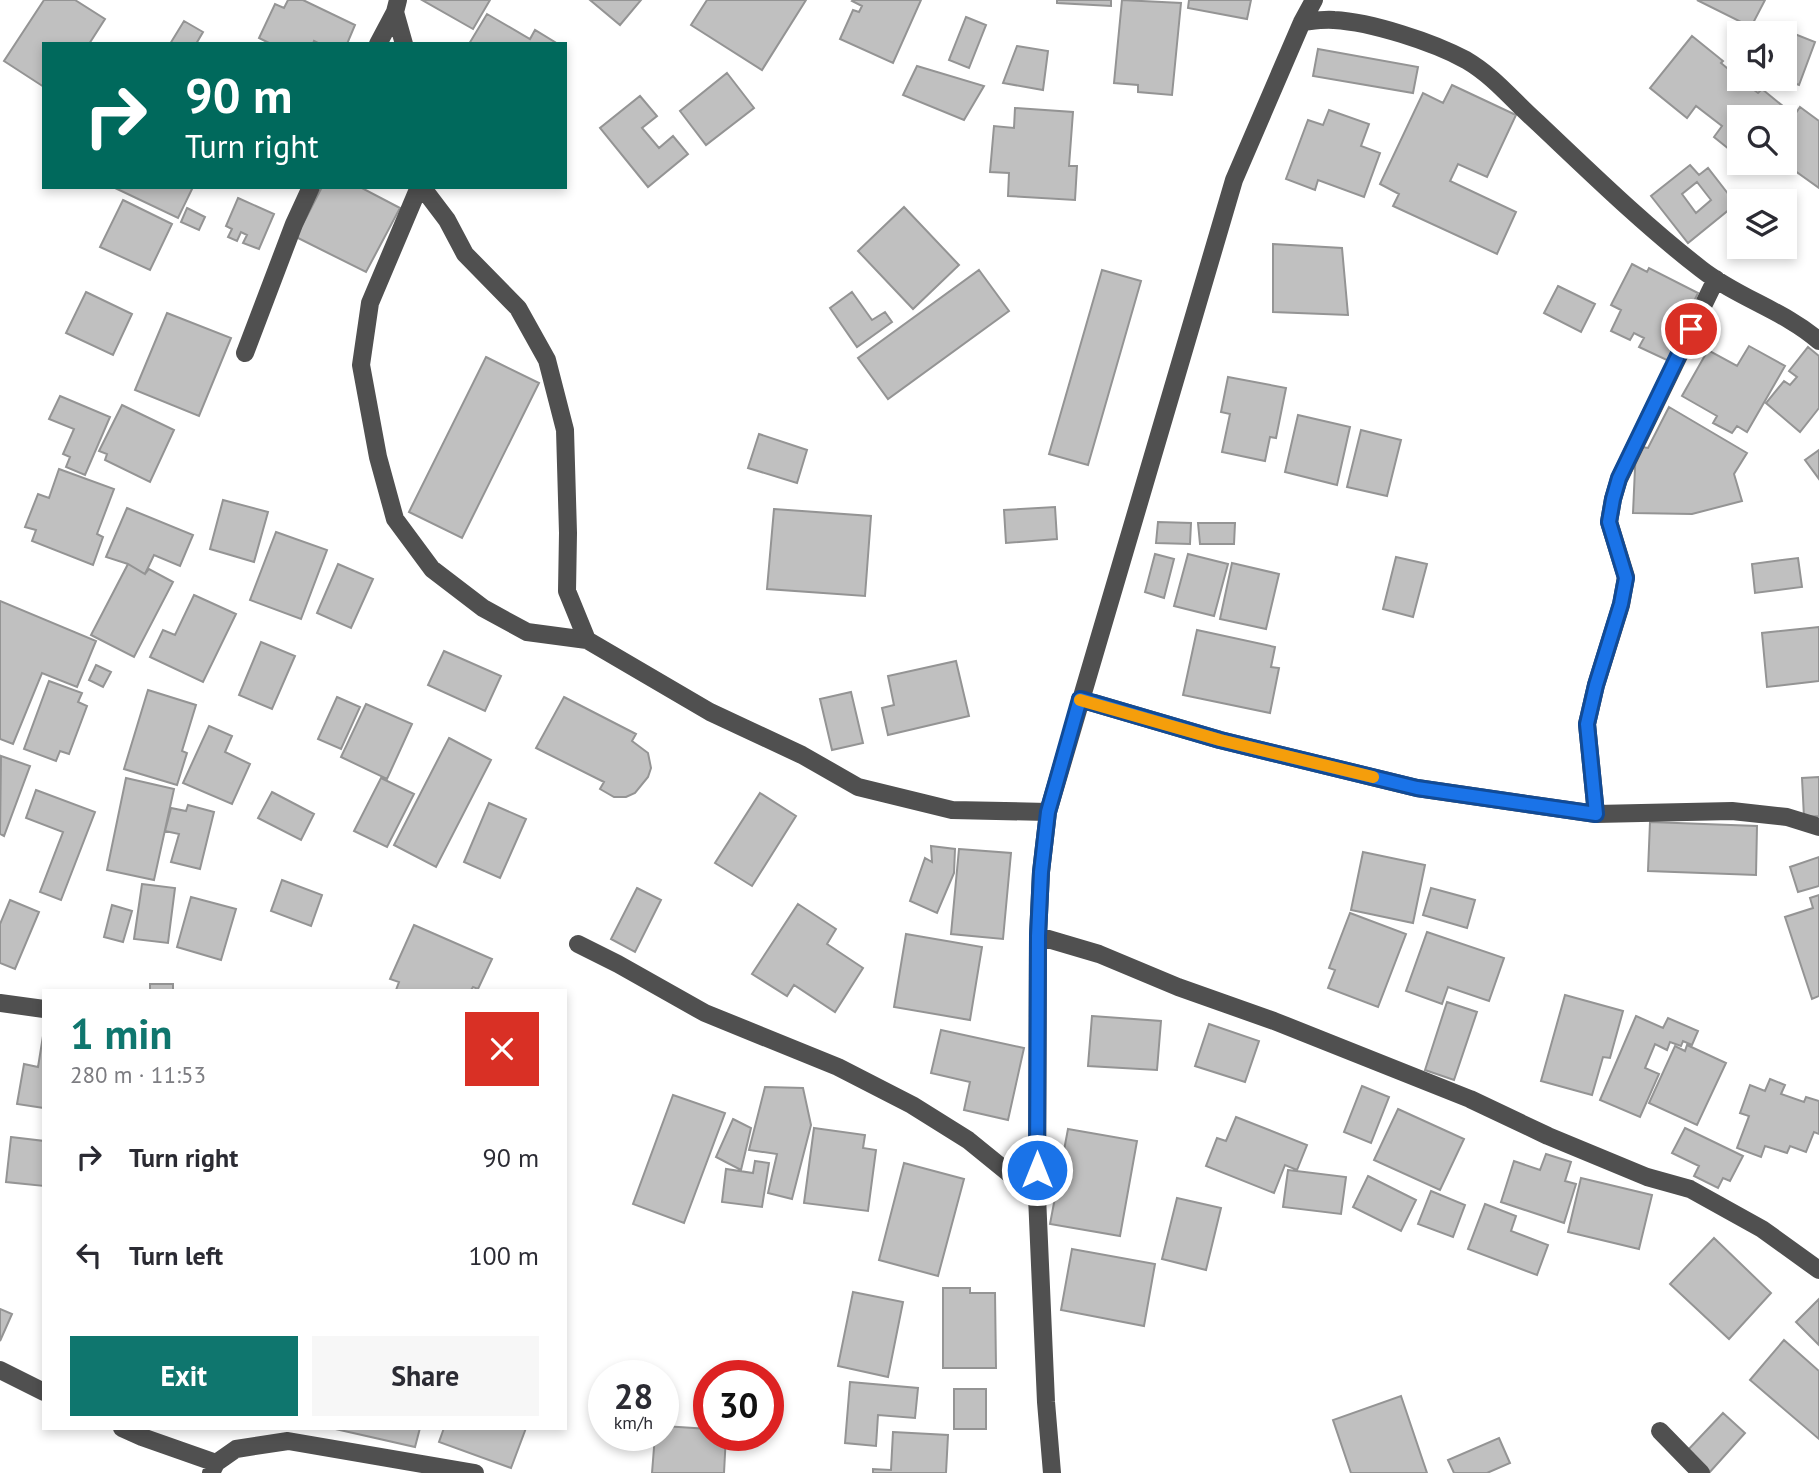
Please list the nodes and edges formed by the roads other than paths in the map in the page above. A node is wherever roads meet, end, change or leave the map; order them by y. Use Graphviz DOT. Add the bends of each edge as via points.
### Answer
graph roads {
  1 [pos="1314,0"];
  2 [pos="397,6"];
  3 [pos="1302,22"];
  4 [pos="379,42"];
  5 [pos="404,42"];
  6 [pos="310,189"];
  7 [pos="420,189"];
  8 [pos="423,189"];
  9 [pos="1716,279"];
  10 [pos="1819,341"];
  11 [pos="245,353"];
  12 [pos="587,640"];
  13 [pos="1080,699"];
  14 [pos="1048,812"];
  15 [pos="1596,814"];
  16 [pos="1819,827"];
  17 [pos="1038,936"];
  18 [pos="578,944"];
  19 [pos="0,1003"];
  20 [pos="42,1010"];
  21 [pos="1037,1196"];
  22 [pos="1819,1270"];
  23 [pos="0,1370"];
  24 [pos="42,1391"];
  25 [pos="126,1430"];
  26 [pos="1660,1431"];
  27 [pos="213,1468"];
  28 [pos="475,1473"];
  29 [pos="1052,1473"];
  30 [pos="1701,1473"];
  1 -- 3 [label="street"];
  2 -- 4 [label="street"];
  2 -- 5 [label="street"];
  3 -- 9 [label="street" via="1333,19 1382,29 1465,60 1495,80 1654,230"];
  3 -- 13 [label="street" via="1234,180"];
  6 -- 11 [label="street"];
  7 -- 12 [label="street" via="370,303 361,365 395,519 432,569 483,608 527,632"];
  8 -- 12 [label="street" via="447,220 465,254 518,308 547,359 565,430 567,591"];
  9 -- 10 [label="street"];
  9 -- 15 [label="street" via="1613,499 1609,522 1626,578 1587,724"];
  12 -- 14 [label="street" via="710,712 803,754 858,788 952,810"];
  13 -- 14 [label="street"];
  13 -- 15 [label="street" via="1220,740 1417,788"];
  14 -- 17 [label="street"];
  15 -- 16 [label="street" via="1732,811 1787,817"];
  17 -- 21 [label="street"];
  17 -- 22 [label="street" via="1099,954 1274,1021 1470,1099 1636,1173 1690,1189 1762,1229"];
  18 -- 21 [label="street" via="705,1013 838,1067 912,1105 968,1140"];
  19 -- 20 [label="street"];
  21 -- 29 [label="street"];
  23 -- 24 [label="street"];
  25 -- 27 [label="street"];
  26 -- 30 [label="street"];
  27 -- 28 [label="street" via="236,1449 288,1441"];
}
